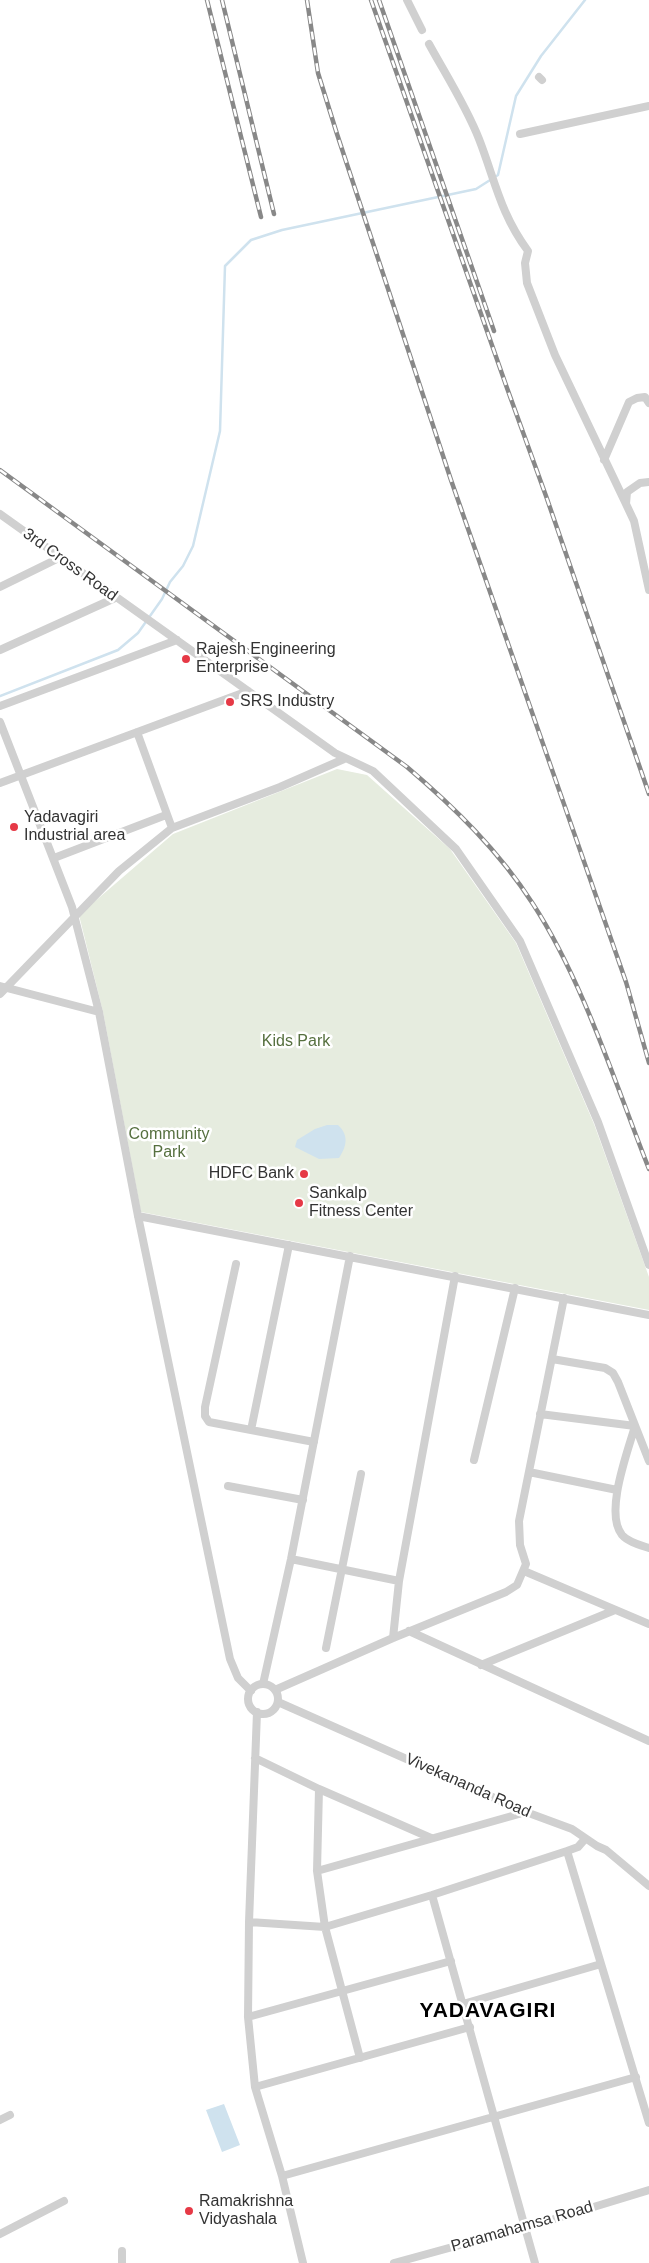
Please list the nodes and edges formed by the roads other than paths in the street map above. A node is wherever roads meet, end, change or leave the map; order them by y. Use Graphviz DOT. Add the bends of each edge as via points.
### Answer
graph roads {
  1 [pos="407,0"];
  2 [pos="422,30"];
  3 [pos="429,44"];
  4 [pos="649,106"];
  5 [pos="520,134"];
  6 [pos="649,404"];
  7 [pos="604,460"];
  8 [pos="649,482"];
  9 [pos="626,504"];
  10 [pos="0,514"];
  11 [pos="59,558"];
  12 [pos="0,587"];
  13 [pos="649,590"];
  14 [pos="115,598"];
  15 [pos="177,640"];
  16 [pos="0,650"];
  17 [pos="248,691"];
  18 [pos="0,706"];
  19 [pos="0,722"];
  20 [pos="137,732"];
  21 [pos="344,759"];
  22 [pos="22,774"];
  23 [pos="0,783"];
  24 [pos="166,815"];
  25 [pos="172,828"];
  26 [pos="54,858"];
  27 [pos="74,915"];
  28 [pos="2,990"];
  29 [pos="99,1012"];
  30 [pos="138,1216"];
  31 [pos="289,1245"];
  32 [pos="350,1256"];
  33 [pos="236,1264"];
  34 [pos="649,1265"];
  35 [pos="455,1276"];
  36 [pos="515,1288"];
  37 [pos="564,1298"];
  38 [pos="649,1315"];
  39 [pos="552,1358"];
  40 [pos="540,1414"];
  41 [pos="634,1426"];
  42 [pos="251,1430"];
  43 [pos="314,1442"];
  44 [pos="474,1460"];
  45 [pos="649,1461"];
  46 [pos="529,1472"];
  47 [pos="361,1474"];
  48 [pos="228,1486"];
  49 [pos="617,1490"];
  50 [pos="302,1500"];
  51 [pos="649,1548"];
  52 [pos="291,1559"];
  53 [pos="341,1568"];
  54 [pos="524,1571"];
  55 [pos="399,1581"];
  56 [pos="615,1610"];
  57 [pos="649,1624"];
  58 [pos="409,1632"];
  59 [pos="393,1638"];
  60 [pos="326,1648"];
  61 [pos="481,1665"];
  62 [pos="263,1684"];
  63 [pos="275,1690"];
  64 [pos="251,1691"];
  65 [pos="278,1702"];
  66 [pos="257,1712"];
  67 [pos="649,1742"];
  68 [pos="255,1758"];
  69 [pos="319,1789"];
  70 [pos="526,1812"];
  71 [pos="431,1838"];
  72 [pos="585,1839"];
  73 [pos="567,1851"];
  74 [pos="318,1872"];
  75 [pos="647,1882"];
  76 [pos="432,1895"];
  77 [pos="248,1922"];
  78 [pos="325,1926"];
  79 [pos="451,1961"];
  80 [pos="601,1964"];
  81 [pos="342,1991"];
  82 [pos="463,2004"];
  83 [pos="248,2017"];
  84 [pos="470,2027"];
  85 [pos="360,2058"];
  86 [pos="636,2077"];
  87 [pos="255,2087"];
  88 [pos="10,2115"];
  89 [pos="495,2116"];
  90 [pos="0,2120"];
  91 [pos="649,2123"];
  92 [pos="282,2176"];
  93 [pos="649,2190"];
  94 [pos="64,2201"];
  95 [pos="525,2227"];
  96 [pos="0,2234"];
  97 [pos="122,2251"];
  98 [pos="122,2263"];
  99 [pos="304,2263"];
  100 [pos="394,2263"];
  101 [pos="534,2263"];
  1 -- 2 [label="street"];
  3 -- 7 [label="street" via="470,118 512,228 528,251 525,263 527,283 555,355"];
  4 -- 5 [label="street"];
  6 -- 7 [label="street" via="644,397 629,402"];
  7 -- 9 [label="street"];
  8 -- 9 [label="street" via="627,492"];
  9 -- 13 [label="street" via="634,521"];
  10 -- 11 [label="street, 3rd Cross Road"];
  11 -- 12 [label="street"];
  11 -- 14 [label="street, 3rd Cross Road"];
  14 -- 15 [label="street, 3rd Cross Road"];
  14 -- 16 [label="street"];
  15 -- 17 [label="street, 3rd Cross Road"];
  15 -- 18 [label="street"];
  17 -- 20 [label="street"];
  17 -- 21 [label="street, 3rd Cross Road"];
  19 -- 22 [label="street"];
  20 -- 22 [label="street"];
  20 -- 24 [label="street"];
  21 -- 25 [label="street"];
  21 -- 34 [label="street, 3rd Cross Road" via="373,771 456,849 520,941 598,1122"];
  22 -- 23 [label="street"];
  22 -- 26 [label="street"];
  24 -- 25 [label="street"];
  24 -- 26 [label="street"];
  25 -- 27 [label="street" via="119,871"];
  26 -- 27 [label="street"];
  27 -- 28 [label="street"];
  27 -- 29 [label="street"];
  28 -- 29 [label="street"];
  29 -- 30 [label="street"];
  30 -- 31 [label="street"];
  30 -- 64 [label="street" via="230,1659 238,1678"];
  31 -- 32 [label="street"];
  31 -- 42 [label="street"];
  32 -- 35 [label="street"];
  32 -- 43 [label="street"];
  33 -- 42 [label="street" via="205,1416 209,1422"];
  35 -- 36 [label="street"];
  35 -- 55 [label="street"];
  36 -- 37 [label="street"];
  36 -- 44 [label="street"];
  37 -- 38 [label="street"];
  37 -- 39 [label="street"];
  39 -- 40 [label="street"];
  39 -- 41 [label="street" via="613,1372"];
  40 -- 41 [label="street"];
  40 -- 46 [label="street"];
  41 -- 45 [label="street"];
  41 -- 49 [label="street"];
  42 -- 43 [label="street"];
  43 -- 50 [label="street"];
  46 -- 49 [label="street"];
  46 -- 54 [label="street" via="519,1521 520,1545 526,1564"];
  47 -- 53 [label="street"];
  48 -- 50 [label="street"];
  49 -- 51 [label="street" via="615,1512 621,1534"];
  50 -- 52 [label="street"];
  52 -- 53 [label="street"];
  52 -- 62 [label="street"];
  53 -- 55 [label="street"];
  53 -- 60 [label="street"];
  54 -- 56 [label="street"];
  54 -- 58 [label="street" via="517,1585 506,1592"];
  55 -- 59 [label="street"];
  56 -- 57 [label="street"];
  56 -- 61 [label="street"];
  58 -- 59 [label="street"];
  58 -- 61 [label="street"];
  59 -- 63 [label="street"];
  61 -- 67 [label="street"];
  62 -- 63 [label="street"];
  62 -- 64 [label="street"];
  63 -- 65 [label="street"];
  64 -- 66 [label="street" via="249,1703"];
  65 -- 66 [label="street" via="270,1712"];
  65 -- 70 [label="street, Vivekananda Road"];
  66 -- 68 [label="street"];
  68 -- 69 [label="street"];
  68 -- 77 [label="street"];
  69 -- 71 [label="street"];
  69 -- 74 [label="street"];
  70 -- 71 [label="street"];
  70 -- 72 [label="street, Vivekananda Road" via="572,1829"];
  71 -- 74 [label="street"];
  72 -- 73 [label="street" via="578,1847"];
  72 -- 75 [label="street, Vivekananda Road" via="606,1850"];
  73 -- 76 [label="street"];
  73 -- 80 [label="street"];
  74 -- 78 [label="street"];
  76 -- 78 [label="street"];
  76 -- 79 [label="street"];
  77 -- 78 [label="street"];
  77 -- 83 [label="street"];
  78 -- 81 [label="street"];
  79 -- 81 [label="street"];
  79 -- 82 [label="street"];
  80 -- 82 [label="street"];
  80 -- 86 [label="street"];
  81 -- 83 [label="street"];
  81 -- 85 [label="street"];
  82 -- 84 [label="street"];
  83 -- 87 [label="street"];
  84 -- 85 [label="street"];
  84 -- 89 [label="street"];
  85 -- 87 [label="street"];
  86 -- 89 [label="street"];
  86 -- 91 [label="street"];
  87 -- 92 [label="street"];
  88 -- 90 [label="street"];
  89 -- 92 [label="street"];
  89 -- 95 [label="street"];
  92 -- 99 [label="street"];
  93 -- 95 [label="street, Paramahamsa Road"];
  94 -- 96 [label="street"];
  95 -- 100 [label="street, Paramahamsa Road"];
  95 -- 101 [label="street"];
  97 -- 98 [label="street"];
}
